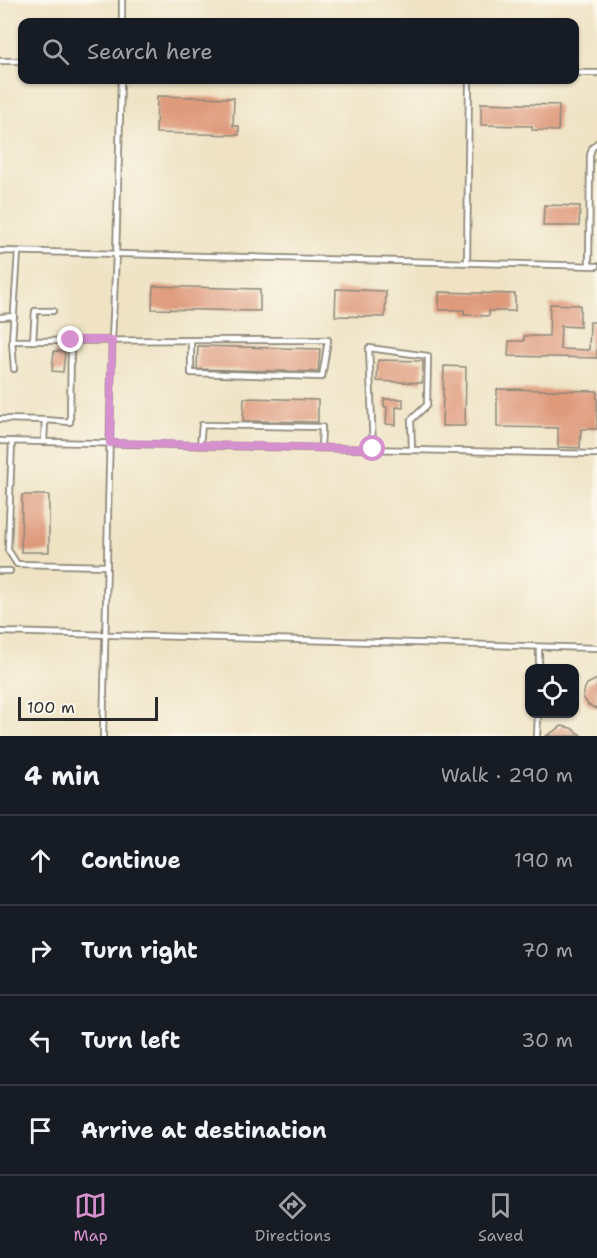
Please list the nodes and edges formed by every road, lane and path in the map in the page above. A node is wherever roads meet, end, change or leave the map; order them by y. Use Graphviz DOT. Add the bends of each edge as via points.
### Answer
graph roads {
  1 [pos="122,0"];
  2 [pos="122,18"];
  3 [pos="0,61"];
  4 [pos="18,61"];
  5 [pos="579,73"];
  6 [pos="597,73"];
  7 [pos="121,84"];
  8 [pos="469,84"];
  9 [pos="597,143"];
  10 [pos="0,251"];
  11 [pos="18,252"];
  12 [pos="116,255"];
  13 [pos="467,263"];
  14 [pos="589,266"];
  15 [pos="597,266"];
  16 [pos="53,311"];
  17 [pos="14,316"];
  18 [pos="0,317"];
  19 [pos="71,340"];
  20 [pos="112,340"];
  21 [pos="191,340"];
  22 [pos="12,341"];
  23 [pos="33,341"];
  24 [pos="14,369"];
  25 [pos="0,419"];
  26 [pos="45,420"];
  27 [pos="0,441"];
  28 [pos="12,441"];
  29 [pos="44,442"];
  30 [pos="110,443"];
  31 [pos="200,445"];
  32 [pos="321,448"];
  33 [pos="373,449"];
  34 [pos="412,450"];
  35 [pos="597,454"];
  36 [pos="107,566"];
  37 [pos="0,571"];
  38 [pos="10,572"];
  39 [pos="0,632"];
  40 [pos="106,634"];
  41 [pos="539,646"];
  42 [pos="597,648"];
  43 [pos="539,664"];
  44 [pos="538,718"];
  45 [pos="103,736"];
  46 [pos="537,736"];
  1 -- 2 [label="lane"];
  3 -- 4 [label="lane"];
  5 -- 6 [label="lane"];
  7 -- 12 [label="lane"];
  8 -- 13 [label="lane"];
  9 -- 14 [label="lane" via="590,155"];
  10 -- 11 [label="lane"];
  11 -- 12 [label="lane"];
  11 -- 17 [label="lane"];
  12 -- 13 [label="lane"];
  12 -- 20 [label="lane"];
  13 -- 14 [label="lane"];
  14 -- 15 [label="lane"];
  16 -- 23 [label="lane" via="35,311"];
  17 -- 18 [label="lane"];
  17 -- 22 [label="lane"];
  19 -- 20 [label="lane"];
  19 -- 23 [label="lane"];
  19 -- 26 [label="lane" via="70,422"];
  20 -- 21 [label="lane"];
  20 -- 30 [label="lane"];
  21 -- 21 [label="lane" via="202,340 328,340 322,377 191,373"];
  22 -- 23 [label="lane"];
  22 -- 24 [label="lane"];
  25 -- 26 [label="lane"];
  26 -- 29 [label="lane"];
  27 -- 28 [label="lane"];
  28 -- 29 [label="lane"];
  28 -- 36 [label="lane" via="8,550 17,564"];
  29 -- 30 [label="lane"];
  30 -- 31 [label="lane"];
  30 -- 36 [label="lane"];
  31 -- 32 [label="lane"];
  31 -- 32 [label="lane" via="202,425 322,427"];
  32 -- 33 [label="lane"];
  33 -- 34 [label="lane"];
  33 -- 34 [label="lane" via="369,348 428,356 427,405 411,420"];
  34 -- 35 [label="lane"];
  36 -- 40 [label="lane"];
  37 -- 38 [label="lane"];
  39 -- 40 [label="lane"];
  40 -- 41 [label="lane"];
  40 -- 45 [label="lane"];
  41 -- 42 [label="lane"];
  41 -- 43 [label="lane"];
  44 -- 46 [label="lane"];
}
